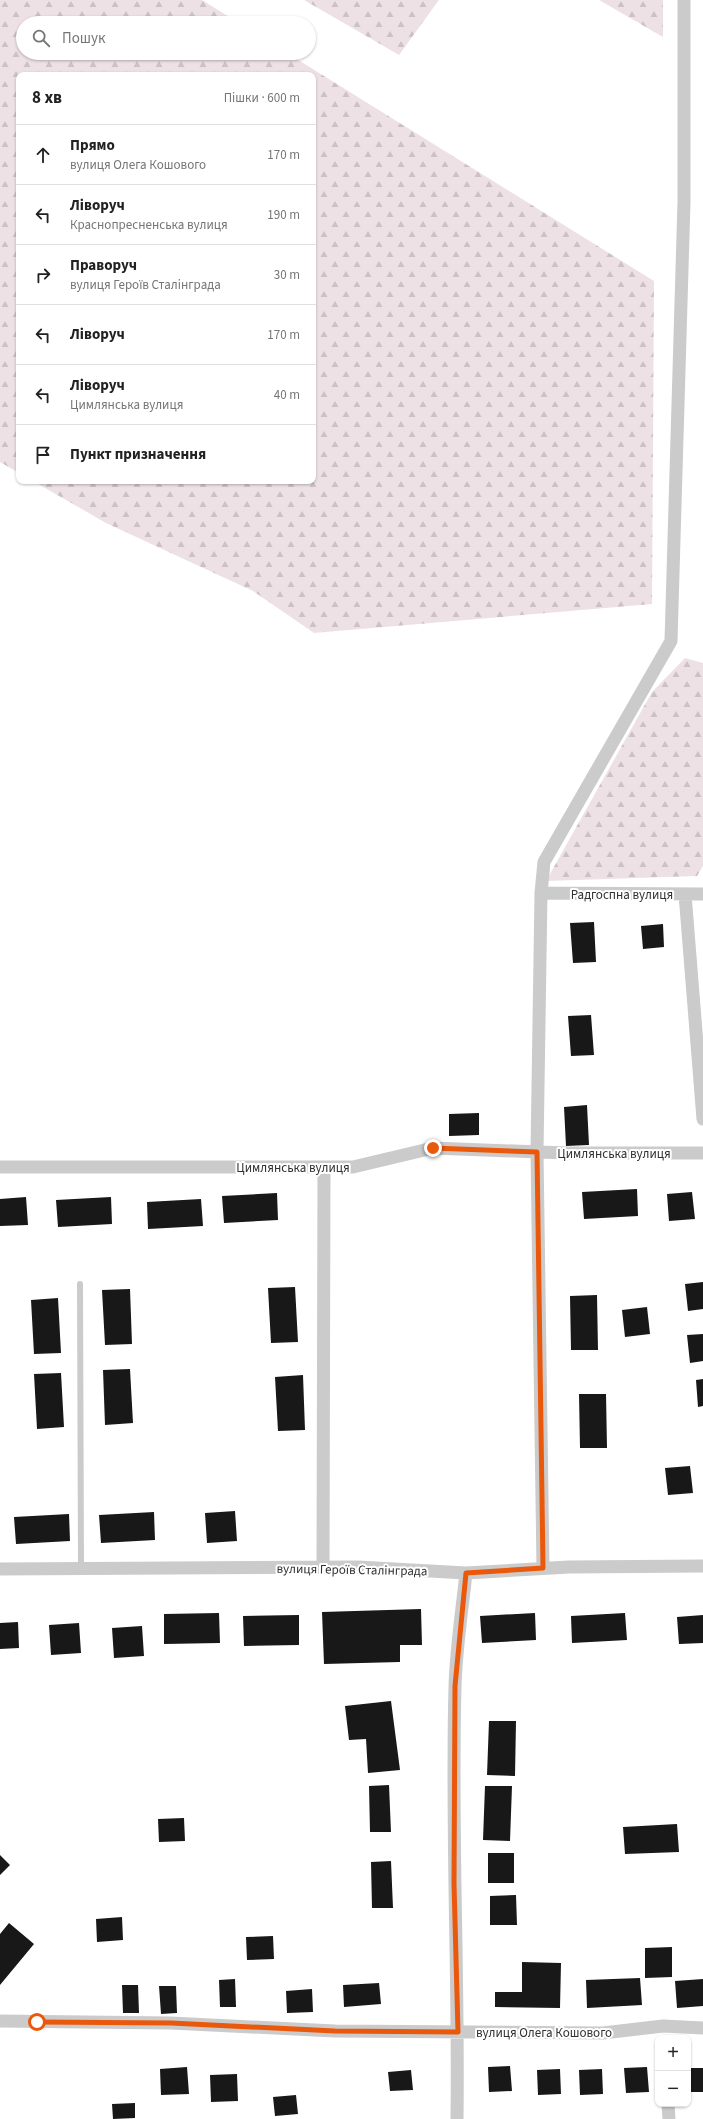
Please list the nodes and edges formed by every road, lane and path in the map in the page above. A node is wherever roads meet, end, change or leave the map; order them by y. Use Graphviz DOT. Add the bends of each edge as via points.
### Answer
graph roads {
  1 [pos="684,0"];
  2 [pos="541,893"];
  3 [pos="685,894"];
  4 [pos="703,894"];
  5 [pos="703,1119"];
  6 [pos="537,1152"];
  7 [pos="703,1153"];
  8 [pos="0,1167"];
  9 [pos="324,1167"];
  10 [pos="80,1284"];
  11 [pos="703,1566"];
  12 [pos="323,1567"];
  13 [pos="81,1568"];
  14 [pos="543,1568"];
  15 [pos="0,1569"];
  16 [pos="466,1573"];
  17 [pos="0,2021"];
  18 [pos="703,2028"];
  19 [pos="458,2032"];
  20 [pos="663,2032"];
  21 [pos="668,2107"];
  22 [pos="457,2119"];
  23 [pos="669,2119"];
  1 -- 2 [label="street" via="684,202 671,641 544,862"];
  2 -- 3 [label="street, Радгоспна вулиця"];
  2 -- 6 [label="street"];
  3 -- 4 [label="street, Радгоспна вулиця"];
  3 -- 5 [label="street"];
  6 -- 7 [label="street, Цимлянська вулиця"];
  6 -- 9 [label="street, Цимлянська вулиця" via="433,1148 353,1167"];
  6 -- 14 [label="street"];
  8 -- 9 [label="street, Цимлянська вулиця"];
  9 -- 12 [label="street"];
  10 -- 13 [label="lane"];
  11 -- 14 [label="street, вулиця Героїв Сталінграда"];
  12 -- 13 [label="street, вулиця Героїв Сталінграда"];
  12 -- 16 [label="street, вулиця Героїв Сталінграда"];
  13 -- 15 [label="street, вулиця Героїв Сталінграда"];
  14 -- 16 [label="street, вулиця Героїв Сталінграда"];
  16 -- 19 [label="street" via="455,1686 454,1884"];
  17 -- 19 [label="street, вулиця Олега Кошового" via="171,2023 335,2031"];
  18 -- 20 [label="street, вулиця Олега Кошового"];
  19 -- 20 [label="street, вулиця Олега Кошового"];
  19 -- 22 [label="street"];
  21 -- 23 [label="street"];
}
